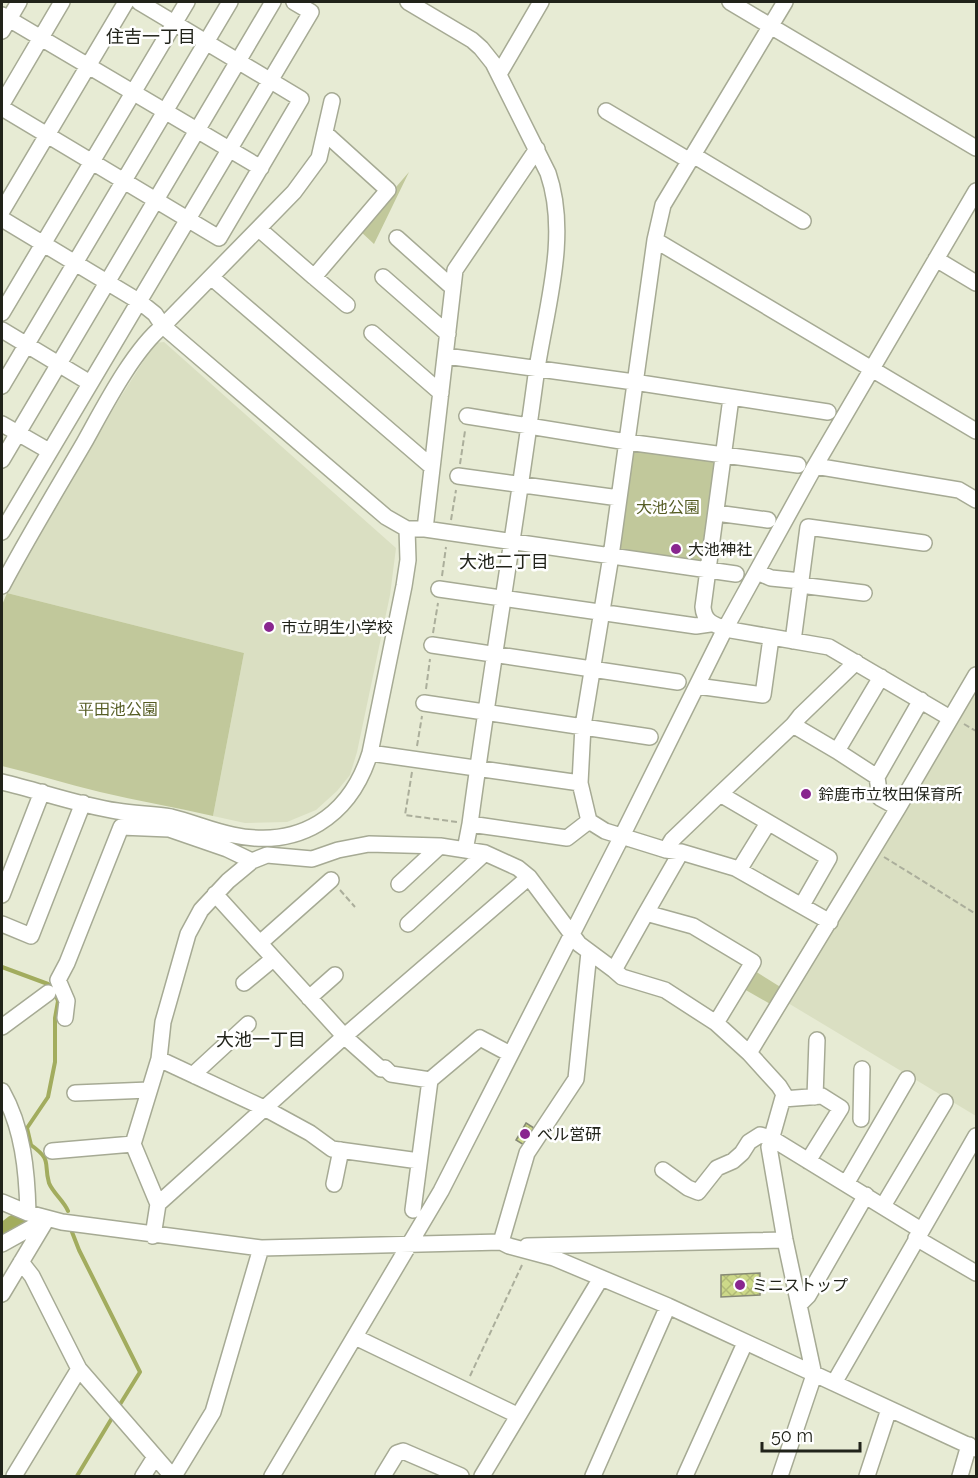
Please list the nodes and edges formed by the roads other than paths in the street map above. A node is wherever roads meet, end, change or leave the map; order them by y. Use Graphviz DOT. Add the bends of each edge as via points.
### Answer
graph roads {
  1 [pos="19,2"];
  2 [pos="62,2"];
  3 [pos="126,2"];
  4 [pos="139,2"];
  5 [pos="187,2"];
  6 [pos="230,2"];
  7 [pos="273,2"];
  8 [pos="294,2"];
  9 [pos="408,2"];
  10 [pos="541,2"];
  11 [pos="730,2"];
  12 [pos="786,2"];
  13 [pos="4,22"];
  14 [pos="174,22"];
  15 [pos="771,27"];
  16 [pos="40,38"];
  17 [pos="206,42"];
  18 [pos="237,61"];
  19 [pos="87,66"];
  20 [pos="499,74"];
  21 [pos="270,81"];
  22 [pos="132,93"];
  23 [pos="332,101"];
  24 [pos="2,104"];
  25 [pos="2,108"];
  26 [pos="165,111"];
  27 [pos="606,111"];
  28 [pos="196,130"];
  29 [pos="325,133"];
  30 [pos="47,135"];
  31 [pos="976,148"];
  32 [pos="230,149"];
  33 [pos="537,150"];
  34 [pos="692,158"];
  35 [pos="92,162"];
  36 [pos="261,168"];
  37 [pos="124,181"];
  38 [pos="976,191"];
  39 [pos="156,200"];
  40 [pos="2,211"];
  41 [pos="2,219"];
  42 [pos="189,219"];
  43 [pos="803,221"];
  44 [pos="259,229"];
  45 [pos="397,238"];
  46 [pos="655,240"];
  47 [pos="43,244"];
  48 [pos="936,258"];
  49 [pos="75,264"];
  50 [pos="314,276"];
  51 [pos="212,277"];
  52 [pos="383,277"];
  53 [pos="107,283"];
  54 [pos="976,283"];
  55 [pos="453,288"];
  56 [pos="140,302"];
  57 [pos="347,304"];
  58 [pos="2,313"];
  59 [pos="163,326"];
  60 [pos="2,330"];
  61 [pos="372,333"];
  62 [pos="448,334"];
  63 [pos="26,345"];
  64 [pos="446,356"];
  65 [pos="58,364"];
  66 [pos="873,368"];
  67 [pos="537,369"];
  68 [pos="634,382"];
  69 [pos="90,383"];
  70 [pos="2,386"];
  71 [pos="441,393"];
  72 [pos="731,398"];
  73 [pos="828,412"];
  74 [pos="467,416"];
  75 [pos="2,424"];
  76 [pos="530,425"];
  77 [pos="976,431"];
  78 [pos="18,433"];
  79 [pos="627,442"];
  80 [pos="49,451"];
  81 [pos="724,454"];
  82 [pos="2,460"];
  83 [pos="798,465"];
  84 [pos="816,466"];
  85 [pos="432,467"];
  86 [pos="458,476"];
  87 [pos="520,483"];
  88 [pos="619,498"];
  89 [pos="976,500"];
  90 [pos="716,513"];
  91 [pos="768,520"];
  92 [pos="407,529"];
  93 [pos="425,529"];
  94 [pos="2,532"];
  95 [pos="512,542"];
  96 [pos="924,543"];
  97 [pos="611,556"];
  98 [pos="709,571"];
  99 [pos="757,572"];
  100 [pos="736,574"];
  101 [pos="800,583"];
  102 [pos="2,586"];
  103 [pos="440,589"];
  104 [pos="864,594"];
  105 [pos="503,599"];
  106 [pos="601,614"];
  107 [pos="718,626"];
  108 [pos="771,638"];
  109 [pos="793,641"];
  110 [pos="432,645"];
  111 [pos="495,654"];
  112 [pos="856,662"];
  113 [pos="592,669"];
  114 [pos="976,675"];
  115 [pos="881,677"];
  116 [pos="678,682"];
  117 [pos="697,686"];
  118 [pos="921,700"];
  119 [pos="424,703"];
  120 [pos="486,712"];
  121 [pos="950,718"];
  122 [pos="793,725"];
  123 [pos="583,726"];
  124 [pos="650,737"];
  125 [pos="837,751"];
  126 [pos="370,753"];
  127 [pos="478,768"];
  128 [pos="876,777"];
  129 [pos="2,782"];
  130 [pos="579,783"];
  131 [pos="42,792"];
  132 [pos="720,794"];
  133 [pos="83,803"];
  134 [pos="898,808"];
  135 [pos="589,821"];
  136 [pos="170,823"];
  137 [pos="768,823"];
  138 [pos="471,824"];
  139 [pos="622,836"];
  140 [pos="441,846"];
  141 [pos="465,850"];
  142 [pos="674,851"];
  143 [pos="485,854"];
  144 [pos="252,861"];
  145 [pos="739,870"];
  146 [pos="529,877"];
  147 [pos="331,880"];
  148 [pos="399,884"];
  149 [pos="215,894"];
  150 [pos="2,895"];
  151 [pos="802,905"];
  152 [pos="646,913"];
  153 [pos="830,922"];
  154 [pos="2,924"];
  155 [pos="408,924"];
  156 [pos="573,934"];
  157 [pos="260,943"];
  158 [pos="589,952"];
  159 [pos="273,959"];
  160 [pos="614,970"];
  161 [pos="335,975"];
  162 [pos="244,983"];
  163 [pos="48,993"];
  164 [pos="309,998"];
  165 [pos="64,1018"];
  166 [pos="716,1023"];
  167 [pos="248,1024"];
  168 [pos="2,1026"];
  169 [pos="345,1037"];
  170 [pos="817,1040"];
  171 [pos="750,1053"];
  172 [pos="510,1054"];
  173 [pos="159,1059"];
  174 [pos="862,1069"];
  175 [pos="195,1076"];
  176 [pos="907,1079"];
  177 [pos="430,1080"];
  178 [pos="149,1090"];
  179 [pos="2,1091"];
  180 [pos="75,1093"];
  181 [pos="815,1097"];
  182 [pos="783,1099"];
  183 [pos="945,1102"];
  184 [pos="841,1108"];
  185 [pos="266,1109"];
  186 [pos="861,1119"];
  187 [pos="882,1125"];
  188 [pos="976,1136"];
  189 [pos="771,1138"];
  190 [pos="133,1144"];
  191 [pos="341,1150"];
  192 [pos="52,1151"];
  193 [pos="419,1161"];
  194 [pos="808,1161"];
  195 [pos="663,1170"];
  196 [pos="334,1184"];
  197 [pos="846,1184"];
  198 [pos="866,1195"];
  199 [pos="2,1202"];
  200 [pos="158,1204"];
  201 [pos="883,1206"];
  202 [pos="413,1210"];
  203 [pos="28,1213"];
  204 [pos="46,1219"];
  205 [pos="919,1234"];
  206 [pos="153,1236"];
  207 [pos="785,1240"];
  208 [pos="2,1244"];
  209 [pos="505,1244"];
  210 [pos="409,1245"];
  211 [pos="261,1248"];
  212 [pos="21,1262"];
  213 [pos="976,1273"];
  214 [pos="601,1278"];
  215 [pos="2,1294"];
  216 [pos="799,1305"];
  217 [pos="668,1306"];
  218 [pos="355,1337"];
  219 [pos="745,1342"];
  220 [pos="78,1369"];
  221 [pos="814,1375"];
  222 [pos="834,1383"];
  223 [pos="889,1409"];
  224 [pos="517,1415"];
  225 [pos="973,1447"];
  226 [pos="155,1457"];
  227 [pos="14,1476"];
  228 [pos="143,1476"];
  229 [pos="173,1476"];
  230 [pos="272,1476"];
  231 [pos="383,1476"];
  232 [pos="461,1476"];
  233 [pos="482,1476"];
  234 [pos="593,1476"];
  235 [pos="685,1476"];
  236 [pos="780,1476"];
  237 [pos="867,1476"];
  238 [pos="960,1476"];
  1 -- 13 [label="street"];
  2 -- 16 [label="street"];
  3 -- 19 [label="street"];
  4 -- 14 [label="street"];
  5 -- 14 [label="street"];
  6 -- 17 [label="street"];
  7 -- 18 [label="street"];
  8 -- 21 [label="street" via="311,12"];
  9 -- 20 [label="street" via="472,40"];
  10 -- 20 [label="street"];
  11 -- 15 [label="street"];
  12 -- 15 [label="street"];
  13 -- 16 [label="street"];
  14 -- 17 [label="street"];
  14 -- 22 [label="street"];
  15 -- 31 [label="street"];
  15 -- 34 [label="street"];
  16 -- 19 [label="street"];
  16 -- 24 [label="street"];
  17 -- 18 [label="street"];
  17 -- 26 [label="street"];
  18 -- 21 [label="street"];
  18 -- 28 [label="street"];
  19 -- 22 [label="street"];
  19 -- 30 [label="street"];
  20 -- 33 [label="street"];
  21 -- 32 [label="street"];
  21 -- 36 [label="street" via="301,99"];
  22 -- 26 [label="street"];
  22 -- 35 [label="street"];
  23 -- 29 [label="street"];
  25 -- 30 [label="street"];
  26 -- 28 [label="street"];
  26 -- 37 [label="street"];
  27 -- 34 [label="street"];
  28 -- 32 [label="street"];
  28 -- 39 [label="street"];
  29 -- 44 [label="street" via="319,158"];
  29 -- 50 [label="street" via="388,190"];
  30 -- 35 [label="street"];
  30 -- 40 [label="street"];
  32 -- 36 [label="street"];
  32 -- 42 [label="street"];
  33 -- 55 [label="street" via="455,270"];
  33 -- 67 [label="street" via="553,188 558,220"];
  34 -- 43 [label="street"];
  34 -- 46 [label="street" via="663,205"];
  35 -- 37 [label="street"];
  35 -- 47 [label="street"];
  36 -- 42 [label="street" via="219,238"];
  37 -- 39 [label="street"];
  37 -- 49 [label="street"];
  38 -- 48 [label="street"];
  39 -- 42 [label="street"];
  39 -- 53 [label="street"];
  41 -- 47 [label="street"];
  42 -- 56 [label="street"];
  44 -- 50 [label="street"];
  44 -- 51 [label="street"];
  45 -- 55 [label="street"];
  46 -- 66 [label="street"];
  46 -- 68 [label="street"];
  47 -- 49 [label="street"];
  47 -- 58 [label="street"];
  48 -- 54 [label="street"];
  48 -- 66 [label="street"];
  49 -- 53 [label="street"];
  49 -- 63 [label="street"];
  50 -- 57 [label="street"];
  51 -- 59 [label="street"];
  51 -- 85 [label="street"];
  52 -- 62 [label="street"];
  53 -- 56 [label="street"];
  53 -- 65 [label="street"];
  55 -- 62 [label="street"];
  56 -- 59 [label="street"];
  56 -- 69 [label="street"];
  59 -- 92 [label="street" via="386,517"];
  59 -- 102 [label="street" via="152,335 112,393"];
  60 -- 63 [label="street"];
  61 -- 71 [label="street"];
  62 -- 64 [label="street"];
  63 -- 65 [label="street"];
  63 -- 70 [label="street"];
  64 -- 67 [label="street"];
  64 -- 71 [label="street"];
  65 -- 69 [label="street"];
  65 -- 78 [label="street"];
  66 -- 77 [label="street"];
  66 -- 84 [label="street"];
  67 -- 68 [label="street"];
  67 -- 76 [label="street"];
  68 -- 72 [label="street"];
  68 -- 79 [label="street"];
  69 -- 80 [label="street"];
  71 -- 85 [label="street"];
  72 -- 73 [label="street"];
  72 -- 81 [label="street"];
  74 -- 76 [label="street"];
  75 -- 78 [label="street"];
  76 -- 79 [label="street"];
  76 -- 87 [label="street"];
  78 -- 80 [label="street"];
  78 -- 82 [label="street"];
  79 -- 81 [label="street"];
  79 -- 88 [label="street"];
  80 -- 94 [label="street"];
  81 -- 83 [label="street"];
  81 -- 90 [label="street"];
  84 -- 89 [label="street" via="959,490"];
  84 -- 99 [label="street"];
  85 -- 93 [label="street"];
  86 -- 87 [label="street"];
  87 -- 88 [label="street"];
  87 -- 95 [label="street"];
  88 -- 97 [label="street"];
  90 -- 91 [label="street"];
  90 -- 98 [label="street"];
  92 -- 93 [label="street"];
  92 -- 126 [label="street" via="405,586"];
  93 -- 95 [label="street"];
  95 -- 97 [label="street"];
  95 -- 105 [label="street"];
  96 -- 101 [label="street" via="808,527"];
  97 -- 98 [label="street"];
  97 -- 106 [label="street"];
  98 -- 100 [label="street"];
  98 -- 107 [label="street" via="704,616"];
  99 -- 101 [label="street"];
  99 -- 107 [label="street"];
  101 -- 104 [label="street"];
  101 -- 109 [label="street"];
  103 -- 105 [label="street"];
  105 -- 106 [label="street"];
  105 -- 111 [label="street"];
  106 -- 107 [label="street"];
  106 -- 113 [label="street"];
  107 -- 108 [label="street"];
  107 -- 117 [label="street"];
  108 -- 109 [label="street"];
  108 -- 117 [label="street" via="763,695"];
  109 -- 112 [label="street" via="829,647"];
  110 -- 111 [label="street"];
  111 -- 113 [label="street"];
  111 -- 120 [label="street"];
  112 -- 115 [label="street"];
  112 -- 122 [label="street"];
  113 -- 116 [label="street"];
  113 -- 123 [label="street"];
  114 -- 121 [label="street"];
  115 -- 118 [label="street"];
  115 -- 125 [label="street"];
  117 -- 139 [label="street"];
  118 -- 121 [label="street"];
  118 -- 128 [label="street"];
  119 -- 120 [label="street"];
  120 -- 123 [label="street"];
  120 -- 127 [label="street"];
  121 -- 134 [label="street"];
  122 -- 125 [label="street"];
  122 -- 132 [label="street"];
  123 -- 124 [label="street"];
  123 -- 130 [label="street"];
  125 -- 128 [label="street"];
  126 -- 127 [label="street"];
  126 -- 136 [label="street" via="347,798 318,825 301,833 263,838 236,836"];
  127 -- 130 [label="street"];
  127 -- 138 [label="street"];
  128 -- 134 [label="street" via="880,798"];
  129 -- 131 [label="street"];
  130 -- 135 [label="street"];
  131 -- 133 [label="street"];
  131 -- 150 [label="street"];
  132 -- 137 [label="street"];
  132 -- 142 [label="street" via="672,840"];
  133 -- 136 [label="street"];
  133 -- 154 [label="street" via="31,936"];
  134 -- 153 [label="street"];
  135 -- 138 [label="street" via="567,838"];
  135 -- 139 [label="street"];
  136 -- 144 [label="street"];
  136 -- 165 [label="street" via="121,827 58,980 67,1001"];
  137 -- 145 [label="street"];
  137 -- 151 [label="street" via="829,858"];
  138 -- 141 [label="street"];
  139 -- 142 [label="street"];
  139 -- 156 [label="street"];
  140 -- 141 [label="street"];
  140 -- 144 [label="street" via="369,844 312,859 267,855"];
  140 -- 148 [label="street"];
  141 -- 143 [label="street"];
  142 -- 145 [label="street"];
  142 -- 152 [label="street"];
  143 -- 146 [label="street"];
  143 -- 155 [label="street"];
  144 -- 149 [label="street"];
  145 -- 151 [label="street"];
  146 -- 156 [label="street"];
  146 -- 169 [label="street"];
  147 -- 157 [label="street"];
  149 -- 157 [label="street"];
  149 -- 173 [label="street" via="188,934 164,1022"];
  151 -- 153 [label="street"];
  152 -- 160 [label="street"];
  152 -- 166 [label="street" via="693,926 753,962"];
  153 -- 171 [label="street"];
  156 -- 158 [label="street"];
  156 -- 172 [label="street"];
  157 -- 159 [label="street"];
  158 -- 160 [label="street"];
  158 -- 209 [label="street" via="576,1079 527,1153"];
  159 -- 162 [label="street"];
  159 -- 164 [label="street"];
  160 -- 166 [label="street" via="622,977 665,990"];
  161 -- 164 [label="street"];
  163 -- 168 [label="street"];
  164 -- 169 [label="street"];
  166 -- 171 [label="street"];
  167 -- 175 [label="street"];
  169 -- 177 [label="street" via="381,1069"];
  169 -- 185 [label="street"];
  170 -- 181 [label="street"];
  171 -- 182 [label="street" via="779,1086"];
  172 -- 177 [label="street" via="480,1038"];
  172 -- 210 [label="street" via="441,1191"];
  173 -- 175 [label="street"];
  173 -- 178 [label="street"];
  174 -- 186 [label="street"];
  175 -- 185 [label="street"];
  176 -- 187 [label="street"];
  177 -- 193 [label="street"];
  178 -- 180 [label="street"];
  178 -- 190 [label="street"];
  179 -- 203 [label="street" via="23,1149"];
  181 -- 182 [label="street"];
  181 -- 184 [label="street" via="822,1096"];
  182 -- 189 [label="street"];
  183 -- 201 [label="street"];
  184 -- 186 [label="street"];
  184 -- 194 [label="street"];
  185 -- 191 [label="street" via="332,1149"];
  185 -- 200 [label="street"];
  186 -- 187 [label="street"];
  187 -- 197 [label="street"];
  188 -- 205 [label="street"];
  189 -- 194 [label="street"];
  189 -- 195 [label="street" via="760,1135 749,1142 734,1161 717,1168 698,1192"];
  189 -- 207 [label="street" via="769,1148"];
  190 -- 192 [label="street"];
  190 -- 200 [label="street"];
  191 -- 193 [label="street"];
  191 -- 196 [label="street"];
  193 -- 202 [label="street"];
  194 -- 197 [label="street"];
  197 -- 198 [label="street"];
  198 -- 201 [label="street"];
  198 -- 216 [label="street" via="808,1296"];
  199 -- 203 [label="street"];
  200 -- 206 [label="street"];
  201 -- 205 [label="street"];
  203 -- 204 [label="street"];
  204 -- 206 [label="street"];
  204 -- 208 [label="street"];
  204 -- 212 [label="street"];
  205 -- 213 [label="street"];
  205 -- 222 [label="street"];
  206 -- 211 [label="street"];
  207 -- 209 [label="street"];
  207 -- 216 [label="street"];
  209 -- 210 [label="street" via="469,1241"];
  209 -- 214 [label="street" via="554,1258"];
  210 -- 211 [label="street"];
  210 -- 218 [label="street"];
  211 -- 229 [label="street" via="213,1412"];
  212 -- 215 [label="street"];
  212 -- 220 [label="street" via="33,1276"];
  214 -- 217 [label="street"];
  214 -- 224 [label="street"];
  216 -- 221 [label="street"];
  217 -- 219 [label="street"];
  217 -- 234 [label="street"];
  218 -- 224 [label="street"];
  218 -- 230 [label="street"];
  219 -- 221 [label="street"];
  219 -- 235 [label="street"];
  220 -- 226 [label="street"];
  220 -- 227 [label="street"];
  221 -- 222 [label="street"];
  221 -- 236 [label="street"];
  222 -- 223 [label="street"];
  223 -- 225 [label="street"];
  223 -- 237 [label="street"];
  224 -- 233 [label="street"];
  225 -- 238 [label="street"];
  226 -- 228 [label="street"];
  226 -- 229 [label="street"];
  231 -- 232 [label="street" via="403,1450"];
}
